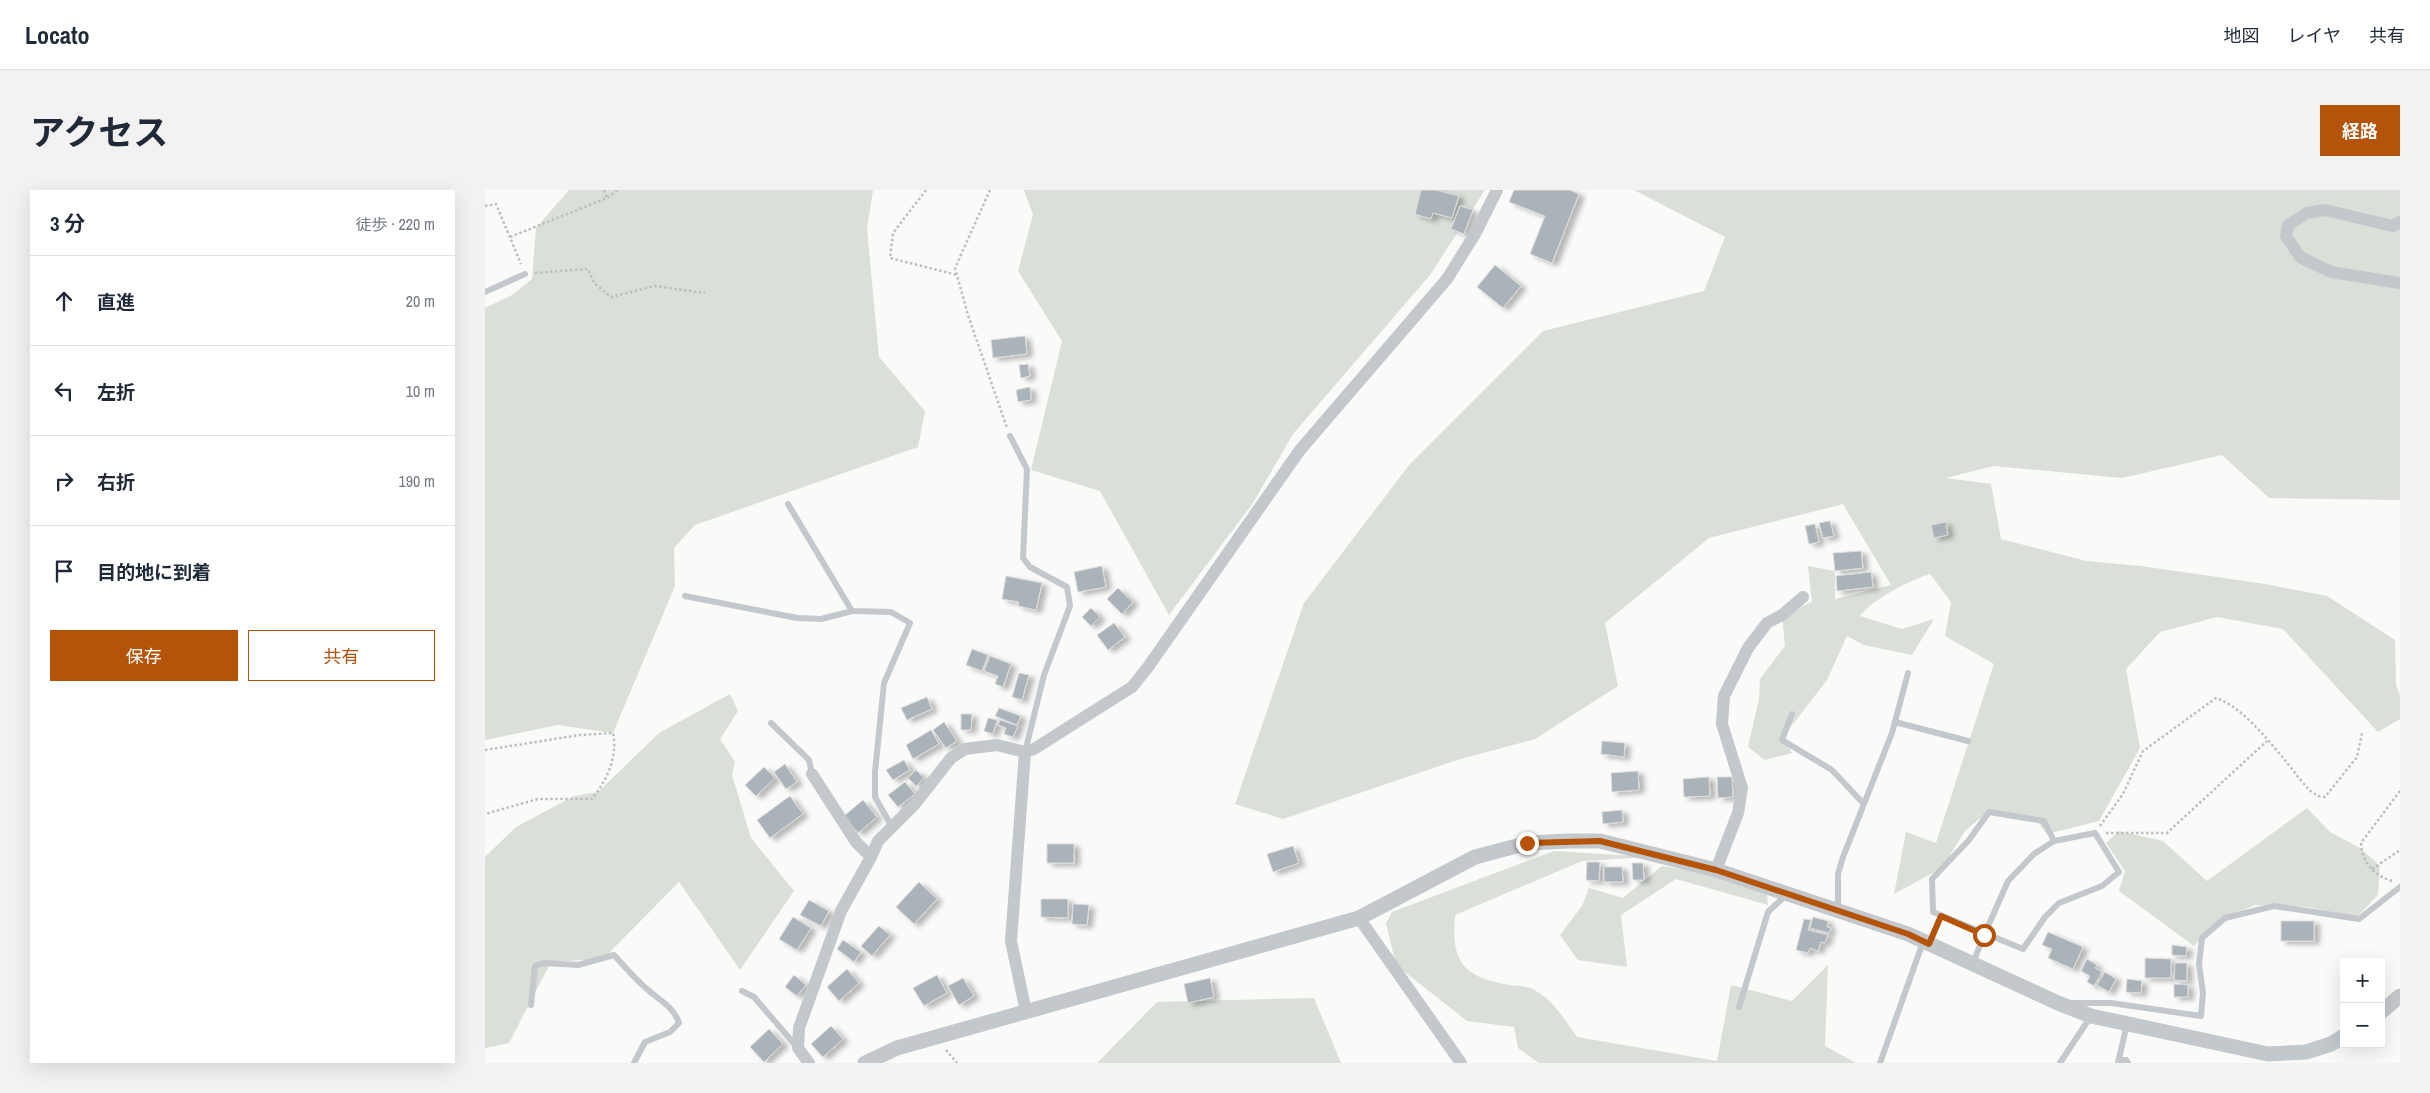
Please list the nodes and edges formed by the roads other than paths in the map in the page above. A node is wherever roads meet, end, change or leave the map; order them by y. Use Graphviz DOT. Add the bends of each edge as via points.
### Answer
graph roads {
  1 [pos="1497,190"];
  2 [pos="2400,222"];
  3 [pos="525,274"];
  4 [pos="2400,283"];
  5 [pos="485,292"];
  6 [pos="1010,436"];
  7 [pos="789,504"];
  8 [pos="685,596"];
  9 [pos="1803,597"];
  10 [pos="852,611"];
  11 [pos="1908,673"];
  12 [pos="1792,714"];
  13 [pos="1895,722"];
  14 [pos="771,723"];
  15 [pos="1968,741"];
  16 [pos="1025,752"];
  17 [pos="812,774"];
  18 [pos="1863,803"];
  19 [pos="893,828"];
  20 [pos="2054,841"];
  21 [pos="871,857"];
  22 [pos="1716,870"];
  23 [pos="2400,885"];
  24 [pos="1787,894"];
  25 [pos="1838,912"];
  26 [pos="1941,916"];
  27 [pos="1359,918"];
  28 [pos="1984,935"];
  29 [pos="1926,942"];
  30 [pos="1972,964"];
  31 [pos="742,991"];
  32 [pos="2400,996"];
  33 [pos="2057,1003"];
  34 [pos="531,1005"];
  35 [pos="1739,1007"];
  36 [pos="2385,1009"];
  37 [pos="1026,1012"];
  38 [pos="2091,1016"];
  39 [pos="2127,1024"];
  40 [pos="2340,1038"];
  41 [pos="798,1048"];
  42 [pos="2294,1058"];
  43 [pos="2119,1061"];
  44 [pos="634,1063"];
  45 [pos="809,1063"];
  46 [pos="865,1063"];
  47 [pos="1461,1063"];
  48 [pos="1880,1063"];
  49 [pos="2060,1063"];
  50 [pos="2128,1063"];
  1 -- 16 [label="street" via="1447,279 1300,450 1148,668 1132,687"];
  2 -- 4 [label="street" via="2393,226 2325,210 2307,213 2288,225 2286,236 2300,257 2331,272"];
  3 -- 5 [label="lane"];
  6 -- 16 [label="lane" via="1027,469 1023,558 1030,567 1067,587 1070,606 1044,675"];
  7 -- 10 [label="lane"];
  8 -- 10 [label="lane" via="797,618 821,619"];
  9 -- 22 [label="street" via="1767,623 1748,648 1724,696 1722,724 1742,788 1738,813"];
  10 -- 19 [label="lane" via="891,612 910,623 884,683 875,772 875,797"];
  11 -- 13 [label="lane"];
  12 -- 18 [label="lane" via="1782,740 1832,770"];
  13 -- 15 [label="lane"];
  13 -- 18 [label="lane"];
  14 -- 17 [label="lane" via="809,760"];
  16 -- 19 [label="street" via="997,745 965,749 951,758"];
  16 -- 37 [label="street" via="1011,941"];
  17 -- 21 [label="street" via="856,842"];
  18 -- 25 [label="lane" via="1838,874"];
  19 -- 21 [label="street" via="878,842"];
  20 -- 26 [label="lane" via="2043,821 1989,812 1969,840 1931,879 1933,912"];
  20 -- 28 [label="lane" via="2034,854 2008,881"];
  20 -- 28 [label="lane" via="2095,833 2119,872 2102,886 2059,903 2023,949"];
  21 -- 41 [label="street" via="841,911 799,1028"];
  22 -- 24 [label="street"];
  22 -- 27 [label="street" via="1600,841 1527,843 1475,857"];
  23 -- 33 [label="lane" via="2359,919 2274,906 2225,918 2202,938 2199,964 2203,994 2201,1016 2111,1003"];
  24 -- 25 [label="street"];
  24 -- 35 [label="lane" via="1769,912"];
  25 -- 29 [label="street"];
  26 -- 28 [label="lane"];
  26 -- 29 [label="lane"];
  27 -- 37 [label="street"];
  27 -- 47 [label="street"];
  28 -- 30 [label="lane"];
  29 -- 30 [label="street"];
  29 -- 48 [label="lane"];
  30 -- 33 [label="street"];
  31 -- 41 [label="lane" via="754,998"];
  32 -- 36 [label="street"];
  33 -- 38 [label="street"];
  34 -- 44 [label="lane" via="535,966 544,963 578,965 614,955 646,989 670,1007 679,1023 669,1032 645,1042"];
  37 -- 46 [label="street" via="897,1048"];
  38 -- 39 [label="street"];
  38 -- 49 [label="lane"];
  39 -- 42 [label="street"];
  39 -- 43 [label="lane"];
  40 -- 42 [label="street"];
  41 -- 45 [label="street"];
  43 -- 50 [label="lane"];
}
